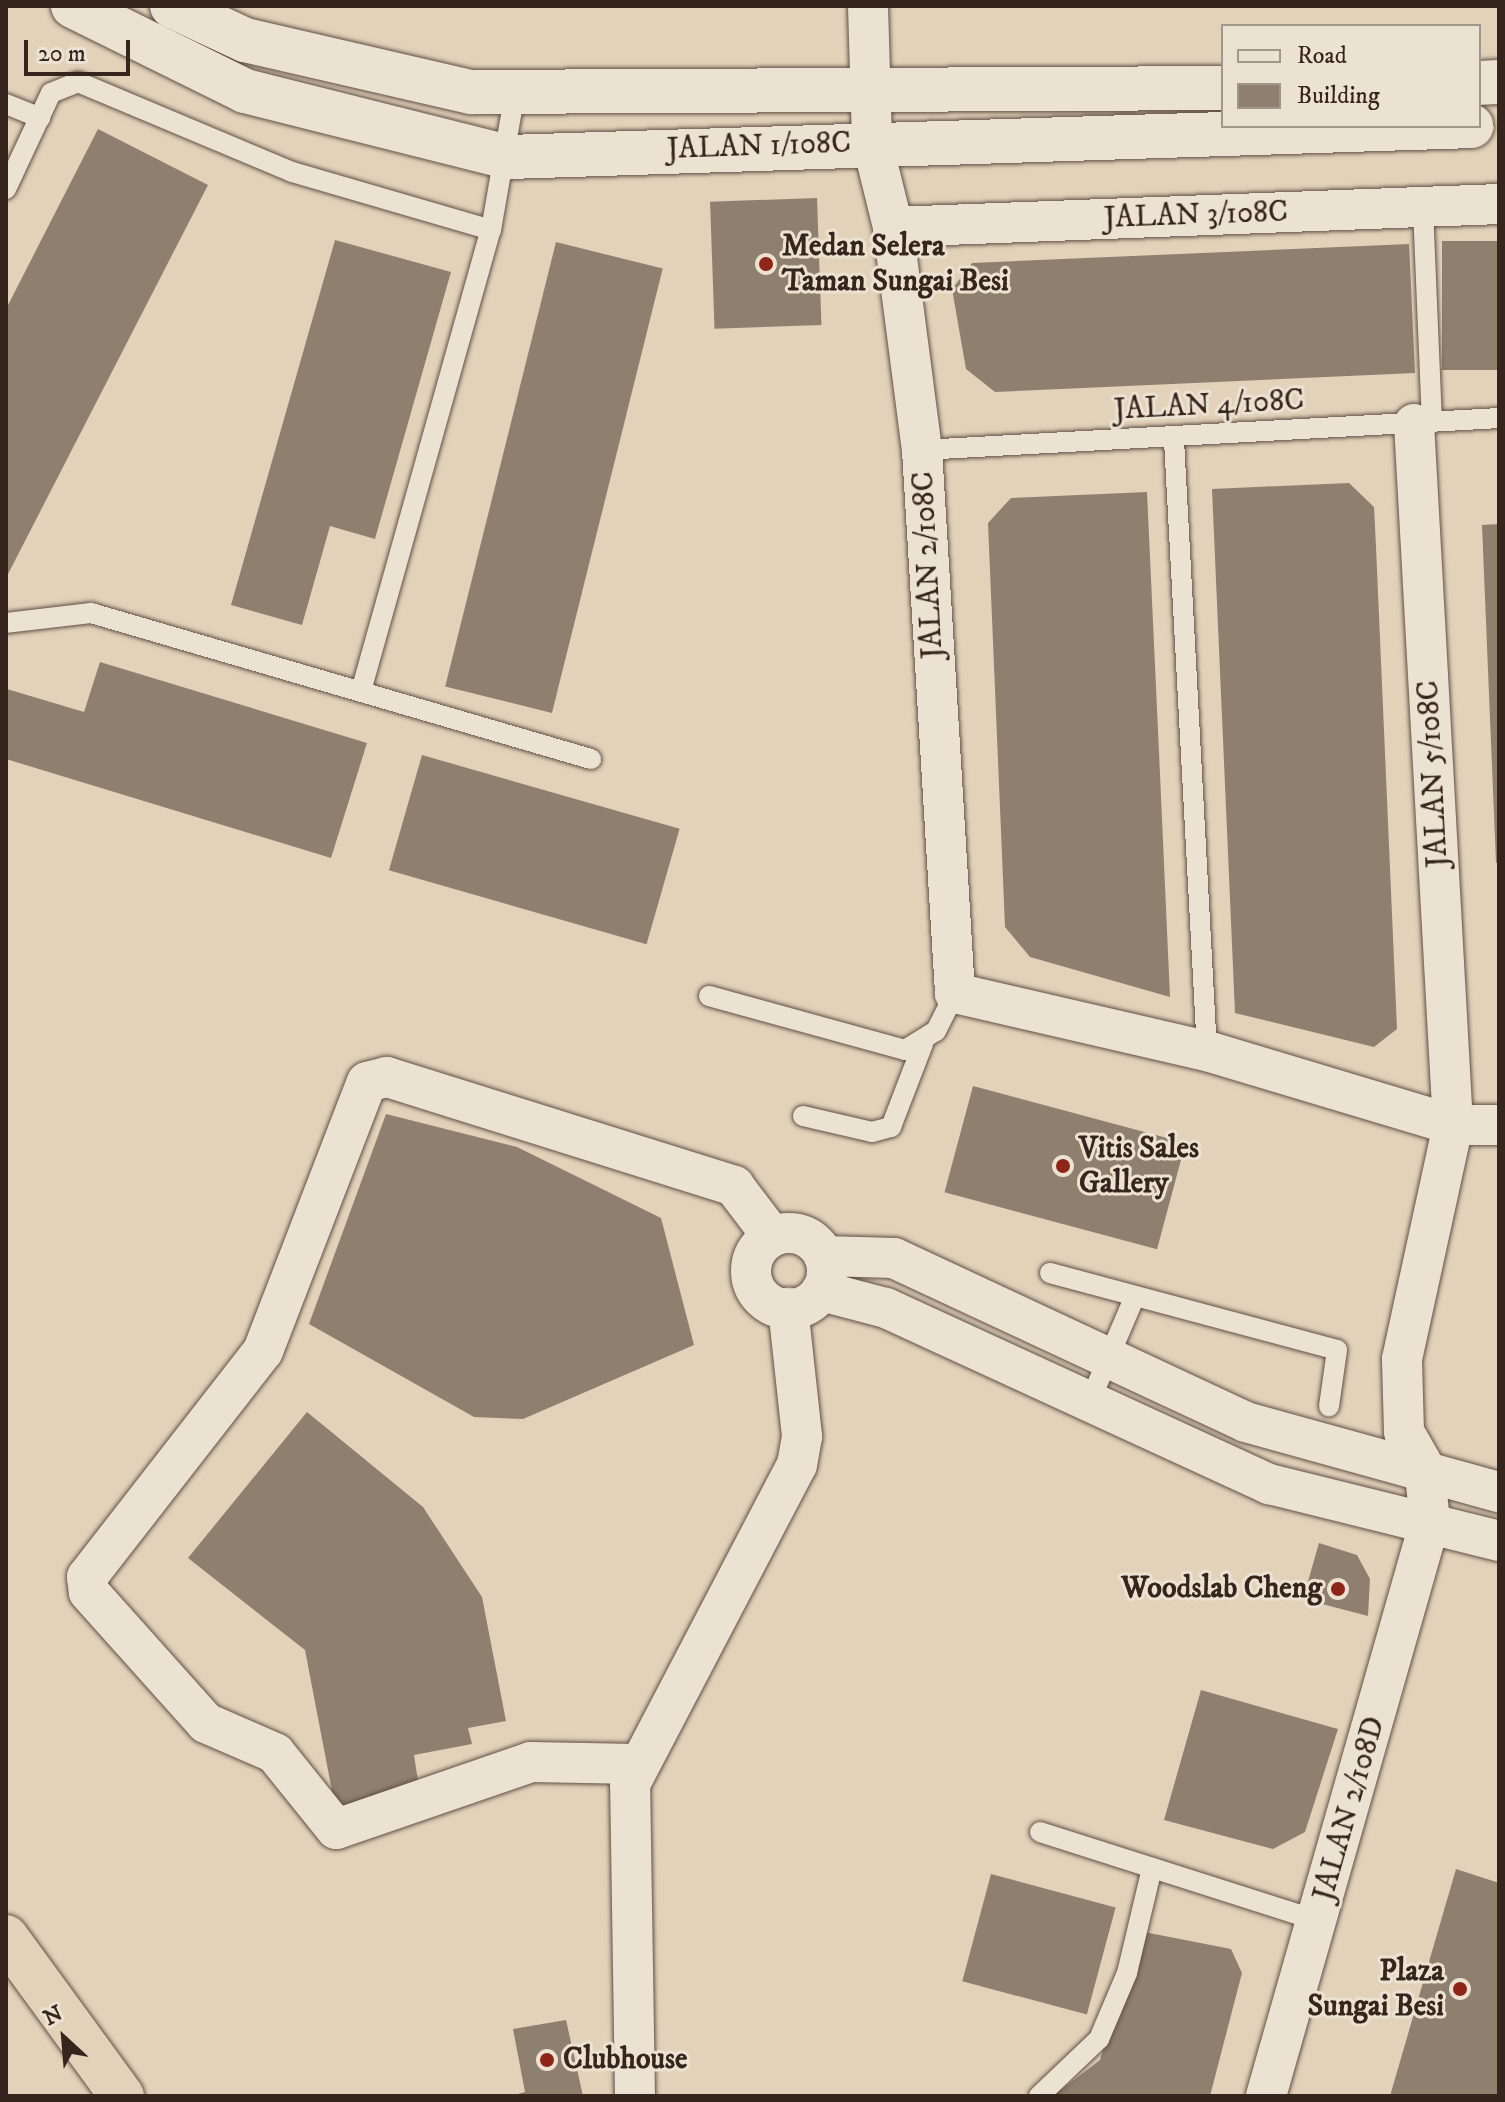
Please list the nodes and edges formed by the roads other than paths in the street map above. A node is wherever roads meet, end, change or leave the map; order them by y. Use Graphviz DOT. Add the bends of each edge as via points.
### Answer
graph roads {
  1 [pos="73,6"];
  2 [pos="172,6"];
  3 [pos="868,6"];
  4 [pos="1221,88"];
  5 [pos="515,93"];
  6 [pos="871,95"];
  7 [pos="6,104"];
  8 [pos="40,118"];
  9 [pos="1397,128"];
  10 [pos="872,142"];
  11 [pos="508,157"];
  12 [pos="6,189"];
  13 [pos="1499,204"];
  14 [pos="1423,208"];
  15 [pos="893,227"];
  16 [pos="491,230"];
  17 [pos="1499,418"];
  18 [pos="1423,423"];
  19 [pos="1174,440"];
  20 [pos="922,450"];
  21 [pos="6,623"];
  22 [pos="361,691"];
  23 [pos="591,759"];
  24 [pos="955,993"];
  25 [pos="709,996"];
  26 [pos="923,1044"];
  27 [pos="1207,1051"];
  28 [pos="803,1116"];
  29 [pos="1453,1125"];
  30 [pos="1499,1125"];
  31 [pos="772,1236"];
  32 [pos="1050,1273"];
  33 [pos="811,1285"];
  34 [pos="1135,1296"];
  35 [pos="1109,1358"];
  36 [pos="1090,1401"];
  37 [pos="1329,1406"];
  38 [pos="1424,1467"];
  39 [pos="1499,1492"];
  40 [pos="1430,1521"];
  41 [pos="1499,1541"];
  42 [pos="637,1764"];
  43 [pos="1040,1832"];
  44 [pos="1152,1868"];
  45 [pos="1319,1921"];
  46 [pos="6,1937"];
  47 [pos="122,2096"];
  48 [pos="635,2096"];
  49 [pos="1039,2096"];
  50 [pos="1266,2096"];
  1 -- 11 [label="street, JALAN 1/108C" via="245,91"];
  2 -- 5 [label="street, JALAN 1/108C" via="245,40 471,92"];
  3 -- 6 [label="street, JALAN 2/108C"];
  4 -- 6 [label="street, JALAN 1/108C"];
  5 -- 6 [label="street, JALAN 1/108C"];
  5 -- 11 [label="lane"];
  6 -- 10 [label="street, JALAN 2/108C"];
  7 -- 8 [label="lane"];
  8 -- 12 [label="lane"];
  8 -- 16 [label="lane" via="58,85 78,82 292,172"];
  9 -- 10 [label="street, JALAN 1/108C"];
  10 -- 11 [label="street, JALAN 1/108C"];
  10 -- 15 [label="street, JALAN 2/108C"];
  11 -- 16 [label="lane"];
  13 -- 14 [label="street, JALAN 3/108C"];
  14 -- 15 [label="street, JALAN 3/108C"];
  14 -- 18 [label="lane"];
  15 -- 20 [label="street, JALAN 2/108C"];
  16 -- 22 [label="lane"];
  17 -- 18 [label="lane, JALAN 4/108C"];
  18 -- 19 [label="lane, JALAN 4/108C"];
  18 -- 29 [label="street, JALAN 5/108C"];
  19 -- 20 [label="lane, JALAN 4/108C"];
  19 -- 27 [label="lane"];
  20 -- 24 [label="street, JALAN 2/108C"];
  21 -- 22 [label="lane" via="91,613"];
  22 -- 23 [label="lane"];
  24 -- 26 [label="lane"];
  24 -- 27 [label="street"];
  25 -- 26 [label="lane" via="905,1050"];
  26 -- 28 [label="lane" via="891,1127 872,1132"];
  27 -- 29 [label="street"];
  29 -- 30 [label="street"];
  29 -- 38 [label="street, JALAN 5/108C" via="1402,1359 1404,1432"];
  31 -- 33 [label="street" via="808,1238"];
  31 -- 33 [label="street" via="755,1254 751,1279 765,1300"];
  31 -- 42 [label="street" via="734,1186 387,1077 367,1082 263,1351 87,1577 89,1592 206,1723 275,1753 336,1829 531,1762"];
  32 -- 34 [label="lane"];
  33 -- 35 [label="street" via="894,1258"];
  33 -- 36 [label="street" via="886,1308"];
  33 -- 42 [label="street" via="797,1465"];
  34 -- 35 [label="lane"];
  34 -- 37 [label="lane" via="1337,1350"];
  35 -- 36 [label="lane"];
  35 -- 38 [label="street" via="1291,1438"];
  36 -- 40 [label="street" via="1269,1484"];
  38 -- 39 [label="street"];
  38 -- 40 [label="street"];
  40 -- 41 [label="street"];
  40 -- 45 [label="street, JALAN 2/108D"];
  42 -- 48 [label="street" via="630,1784"];
  43 -- 44 [label="lane"];
  44 -- 45 [label="lane"];
  44 -- 49 [label="lane" via="1127,1973 1099,2039"];
  45 -- 50 [label="street, JALAN 2/108D"];
  46 -- 47 [label="highway"];
}
